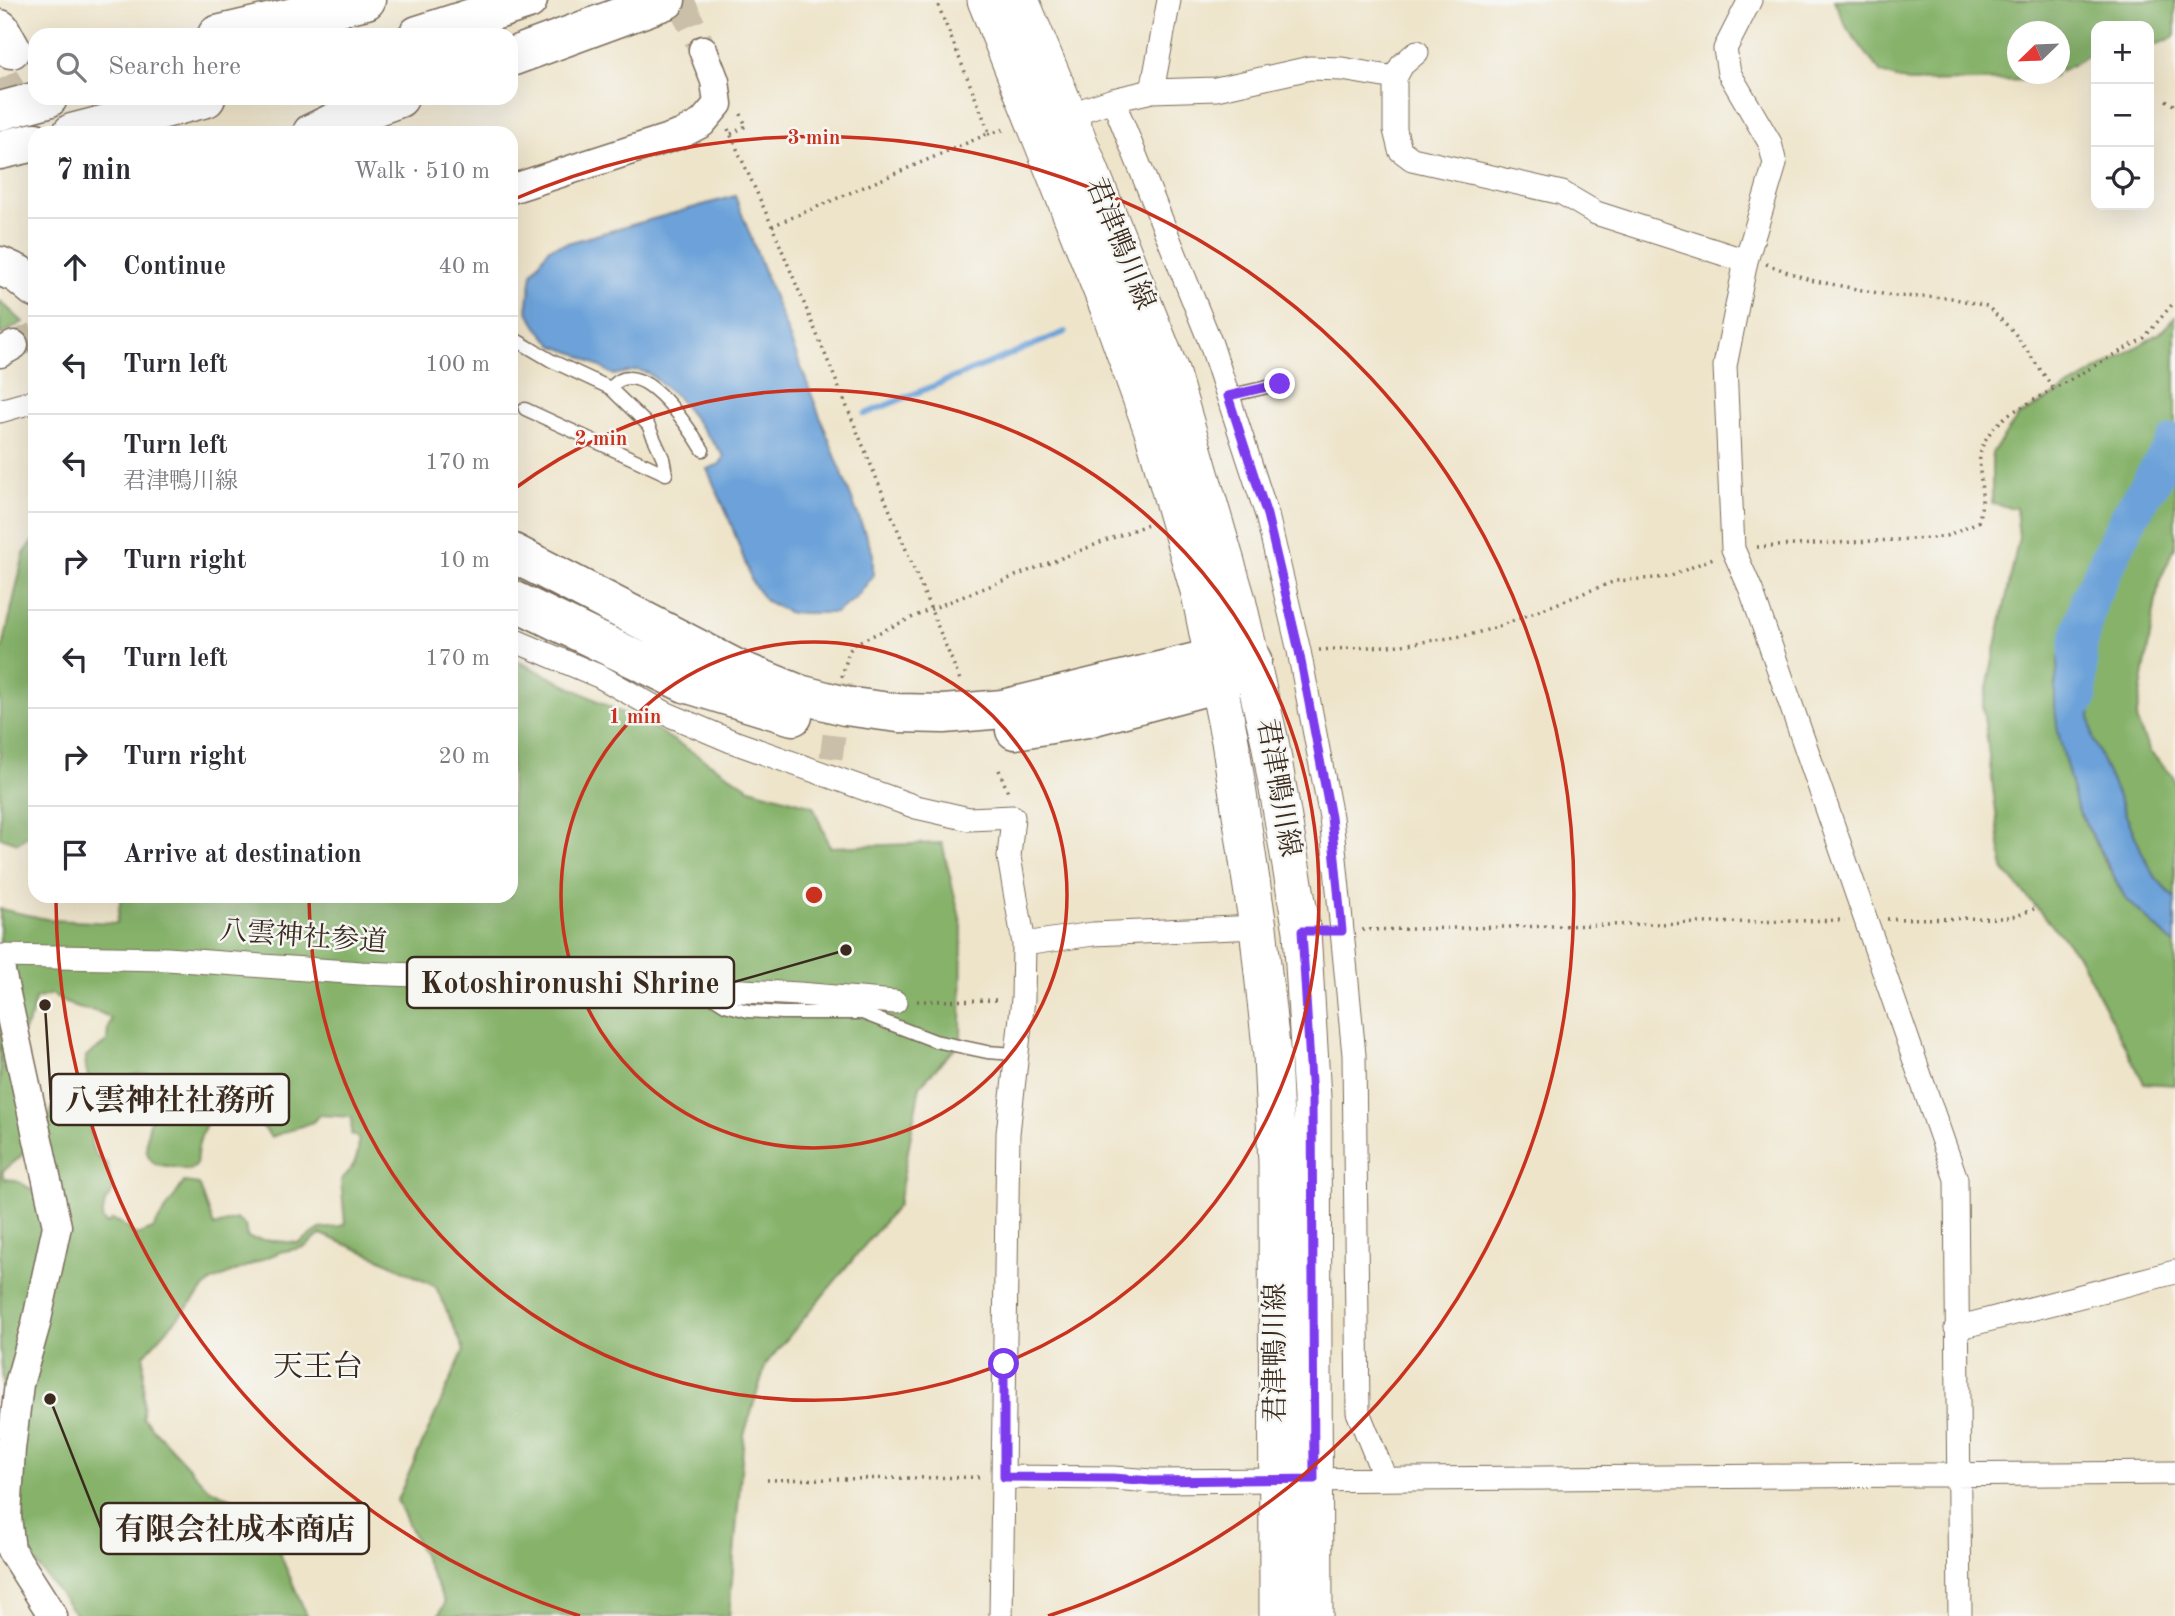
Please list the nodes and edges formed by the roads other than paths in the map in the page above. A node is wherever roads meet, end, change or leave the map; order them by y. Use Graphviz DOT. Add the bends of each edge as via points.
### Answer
graph roads {
  1 [pos="366,0"];
  2 [pos="391,0"];
  3 [pos="528,0"];
  4 [pos="666,0"];
  5 [pos="986,0"];
  6 [pos="1020,0"];
  7 [pos="1169,0"];
  8 [pos="1750,0"];
  9 [pos="247,28"];
  10 [pos="298,28"];
  11 [pos="440,28"];
  12 [pos="703,50"];
  13 [pos="1416,52"];
  14 [pos="518,54"];
  15 [pos="1395,78"];
  16 [pos="1152,91"];
  17 [pos="1113,100"];
  18 [pos="28,103"];
  19 [pos="179,105"];
  20 [pos="379,105"];
  21 [pos="0,111"];
  22 [pos="1068,115"];
  23 [pos="99,126"];
  24 [pos="326,126"];
  25 [pos="28,144"];
  26 [pos="0,150"];
  27 [pos="518,187"];
  28 [pos="1747,259"];
  29 [pos="0,266"];
  30 [pos="28,282"];
  31 [pos="518,341"];
  32 [pos="1280,384"];
  33 [pos="610,388"];
  34 [pos="1228,396"];
  35 [pos="28,403"];
  36 [pos="525,409"];
  37 [pos="0,411"];
  38 [pos="703,450"];
  39 [pos="518,556"];
  40 [pos="518,602"];
  41 [pos="518,642"];
  42 [pos="1252,660"];
  43 [pos="1216,670"];
  44 [pos="1258,927"];
  45 [pos="1024,944"];
  46 [pos="0,956"];
  47 [pos="0,967"];
  48 [pos="699,989"];
  49 [pos="895,1002"];
  50 [pos="1016,1054"];
  51 [pos="2175,1272"];
  52 [pos="1956,1328"];
  53 [pos="2175,1473"];
  54 [pos="1959,1474"];
  55 [pos="1004,1477"];
  56 [pos="1385,1478"];
  57 [pos="1314,1479"];
  58 [pos="1276,1480"];
  59 [pos="5,1552"];
  60 [pos="53,1616"];
  61 [pos="1001,1616"];
  62 [pos="1278,1616"];
  63 [pos="1314,1616"];
  64 [pos="1959,1616"];
  1 -- 9 [label="highway"];
  2 -- 10 [label="highway"];
  3 -- 11 [label="highway"];
  4 -- 14 [label="highway"];
  5 -- 43 [label="main road, 君津鴨川線" via="1154,434 1200,594"];
  6 -- 22 [label="main road, 君津鴨川線"];
  7 -- 16 [label="street"];
  8 -- 28 [label="street" via="1725,50 1729,73 1770,143 1775,164"];
  12 -- 27 [label="street" via="718,104 702,123 681,134"];
  13 -- 15 [label="street"];
  15 -- 16 [label="street" via="1310,68 1216,89"];
  15 -- 28 [label="street" via="1395,130 1401,150 1412,159 1562,192 1596,213"];
  16 -- 17 [label="street"];
  17 -- 22 [label="street"];
  17 -- 34 [label="street"];
  18 -- 21 [label="highway"];
  19 -- 23 [label="highway"];
  20 -- 24 [label="highway"];
  22 -- 42 [label="main road, 君津鴨川線" via="1170,371"];
  25 -- 26 [label="highway"];
  28 -- 52 [label="street" via="1725,366 1733,549 1956,1179"];
  29 -- 30 [label="highway"];
  31 -- 33 [label="lane"];
  32 -- 34 [label="lane"];
  33 -- 36 [label="lane" via="648,425 666,474"];
  33 -- 38 [label="lane" via="619,380 639,380 665,399"];
  34 -- 56 [label="street" via="1267,515 1331,817 1354,1055 1358,1412"];
  35 -- 37 [label="street"];
  39 -- 43 [label="highway" via="737,669 799,694 845,706 898,713 1003,709"];
  40 -- 43 [label="highway" via="685,683 829,728 912,740 991,734 1087,718"];
  41 -- 45 [label="street" via="601,677 687,723 732,741 828,765 916,807 970,819 1013,817 1009,857"];
  42 -- 43 [label="highway"];
  42 -- 57 [label="main road, 君津鴨川線" via="1302,931 1312,1098"];
  43 -- 44 [label="main road, 君津鴨川線"];
  44 -- 45 [label="street" via="1093,934"];
  44 -- 58 [label="main road, 君津鴨川線" via="1272,1056 1277,1163"];
  45 -- 50 [label="street"];
  46 -- 48 [label="street, 八雲神社参道" via="167,959"];
  47 -- 59 [label="street" via="57,1226 19,1384"];
  48 -- 49 [label="street, 八雲神社参道"];
  48 -- 50 [label="lane" via="724,1005 748,1011 862,1013 935,1041"];
  50 -- 55 [label="street" via="1008,1133"];
  51 -- 52 [label="street"];
  52 -- 54 [label="street"];
  53 -- 54 [label="street"];
  54 -- 56 [label="street"];
  54 -- 64 [label="street"];
  55 -- 58 [label="street"];
  55 -- 61 [label="street"];
  56 -- 57 [label="street"];
  57 -- 58 [label="street"];
  57 -- 63 [label="main road, 君津鴨川線"];
  58 -- 62 [label="main road, 君津鴨川線"];
  59 -- 60 [label="street"];
}
